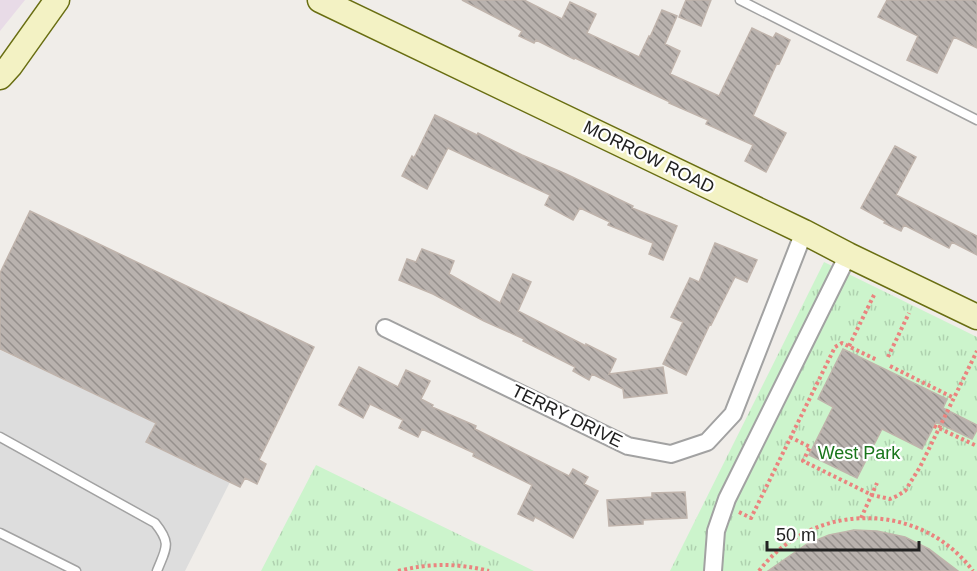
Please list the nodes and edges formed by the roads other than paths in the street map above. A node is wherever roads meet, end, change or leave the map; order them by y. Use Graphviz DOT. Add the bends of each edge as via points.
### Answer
graph roads {
  1 [pos="57,0"];
  2 [pos="320,0"];
  3 [pos="740,0"];
  4 [pos="0,77"];
  5 [pos="977,120"];
  6 [pos="804,232"];
  7 [pos="848,255"];
  8 [pos="977,317"];
  9 [pos="385,328"];
  10 [pos="0,437"];
  11 [pos="0,533"];
  12 [pos="76,571"];
  13 [pos="157,571"];
  14 [pos="714,571"];
  1 -- 4 [label="street"];
  2 -- 6 [label="street, MORROW ROAD"];
  3 -- 5 [label="lane"];
  6 -- 7 [label="street, MORROW ROAD"];
  6 -- 9 [label="street, TERRY DRIVE" via="733,414 707,442 671,454 628,446"];
  7 -- 8 [label="street, MORROW ROAD"];
  7 -- 14 [label="street" via="726,499 716,531"];
  10 -- 13 [label="lane" via="156,523 167,545"];
  11 -- 12 [label="lane"];
}
